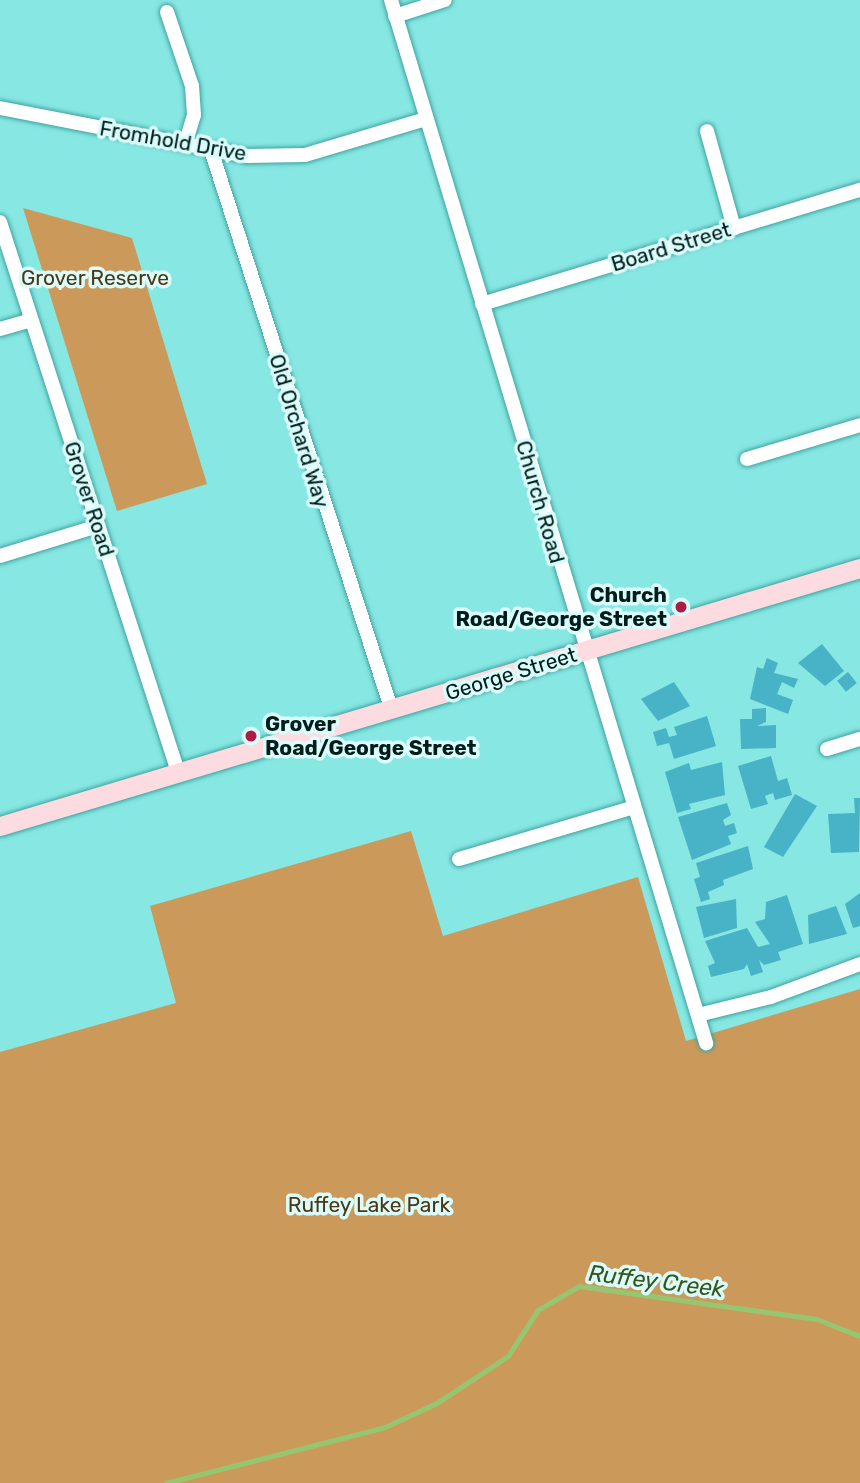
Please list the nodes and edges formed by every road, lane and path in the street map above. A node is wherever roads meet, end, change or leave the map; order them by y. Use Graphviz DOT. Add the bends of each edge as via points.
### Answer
graph roads {
  1 [pos="390,0"];
  2 [pos="445,0"];
  3 [pos="167,12"];
  4 [pos="396,16"];
  5 [pos="0,108"];
  6 [pos="426,119"];
  7 [pos="706,131"];
  8 [pos="185,145"];
  9 [pos="211,150"];
  10 [pos="860,190"];
  11 [pos="0,222"];
  12 [pos="734,228"];
  13 [pos="482,304"];
  14 [pos="32,320"];
  15 [pos="0,329"];
  16 [pos="860,425"];
  17 [pos="747,459"];
  18 [pos="98,526"];
  19 [pos="0,556"];
  20 [pos="860,568"];
  21 [pos="584,652"];
  22 [pos="392,711"];
  23 [pos="860,739"];
  24 [pos="827,749"];
  25 [pos="179,775"];
  26 [pos="631,808"];
  27 [pos="0,826"];
  28 [pos="459,859"];
  29 [pos="860,964"];
  30 [pos="698,1015"];
  31 [pos="706,1043"];
  1 -- 4 [label="street, Church Road"];
  2 -- 4 [label="street"];
  3 -- 8 [label="street" via="192,86 194,115"];
  4 -- 6 [label="street, Church Road"];
  5 -- 8 [label="street, Fromhold Drive"];
  6 -- 9 [label="street, Fromhold Drive" via="305,155 246,156"];
  6 -- 13 [label="street, Church Road"];
  7 -- 12 [label="street"];
  8 -- 9 [label="street, Fromhold Drive"];
  9 -- 22 [label="street, Old Orchard Way"];
  10 -- 12 [label="street, Board Street"];
  11 -- 14 [label="street, Grover Road"];
  12 -- 13 [label="street, Board Street"];
  13 -- 21 [label="street, Church Road"];
  14 -- 15 [label="street"];
  14 -- 18 [label="street, Grover Road"];
  16 -- 17 [label="street"];
  18 -- 19 [label="street"];
  18 -- 25 [label="street, Grover Road"];
  20 -- 21 [label="main road, George Street"];
  21 -- 22 [label="main road, George Street"];
  21 -- 26 [label="street, Church Road"];
  22 -- 25 [label="main road, George Street"];
  23 -- 24 [label="street"];
  25 -- 27 [label="main road, George Street"];
  26 -- 28 [label="street"];
  26 -- 30 [label="street, Church Road" via="665,893"];
  29 -- 30 [label="street" via="771,997"];
  30 -- 31 [label="street, Church Road"];
}
